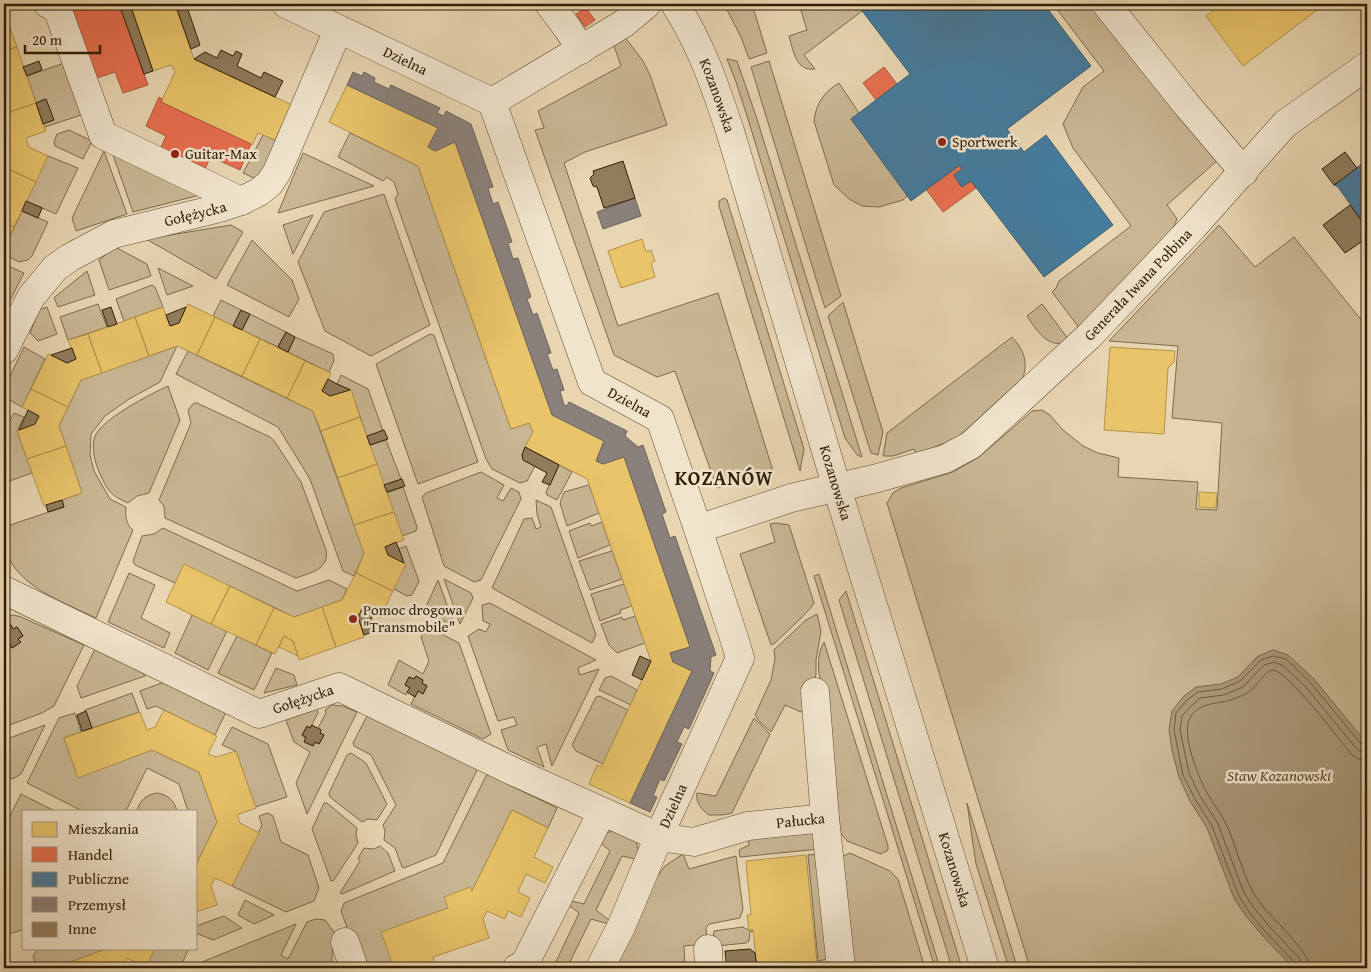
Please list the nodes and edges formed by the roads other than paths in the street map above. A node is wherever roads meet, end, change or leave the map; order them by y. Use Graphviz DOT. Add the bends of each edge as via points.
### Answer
graph roads {
  1 [pos="48,4"];
  2 [pos="286,4"];
  3 [pos="647,4"];
  4 [pos="675,4"];
  5 [pos="1106,4"];
  6 [pos="550,5"];
  7 [pos="338,30"];
  8 [pos="581,50"];
  9 [pos="1367,66"];
  10 [pos="492,102"];
  11 [pos="1244,172"];
  12 [pos="241,201"];
  13 [pos="4,350"];
  14 [pos="837,488"];
  15 [pos="698,529"];
  16 [pos="4,590"];
  17 [pos="815,692"];
  18 [pos="602,812"];
  19 [pos="825,818"];
  20 [pos="659,837"];
  21 [pos="345,942"];
  22 [pos="354,968"];
  23 [pos="516,968"];
  24 [pos="600,968"];
  25 [pos="841,968"];
  26 [pos="985,968"];
  1 -- 12 [label="street" via="57,8 102,134"];
  2 -- 7 [label="street, Dzielna"];
  3 -- 8 [label="street" via="623,24"];
  4 -- 14 [label="street, Kozanowska" via="691,28 717,91"];
  5 -- 11 [label="street"];
  6 -- 8 [label="street"];
  7 -- 10 [label="street, Dzielna"];
  7 -- 12 [label="street, Gołężycka" via="277,172 260,192"];
  8 -- 10 [label="street"];
  9 -- 11 [label="street, Generała Iwana Połbina" via="1285,124"];
  10 -- 15 [label="street, Dzielna" via="592,382 660,419"];
  11 -- 14 [label="street, Generała Iwana Połbina" via="1089,336 971,445 945,459"];
  12 -- 13 [label="street, Gołężycka" via="114,234 69,258 55,268 31,297"];
  14 -- 15 [label="street, Generała Iwana Połbina" via="786,500"];
  14 -- 26 [label="street, Kozanowska"];
  15 -- 20 [label="street, Dzielna" via="740,658"];
  16 -- 18 [label="street, Gołężycka" via="258,714 339,688"];
  17 -- 19 [label="street"];
  18 -- 20 [label="street, Gołężycka"];
  18 -- 23 [label="street" via="524,966"];
  19 -- 20 [label="street, Pałucka" via="748,826 694,842"];
  19 -- 25 [label="street, Pałucka"];
  20 -- 24 [label="street, Dzielna"];
  21 -- 22 [label="street"];
}
